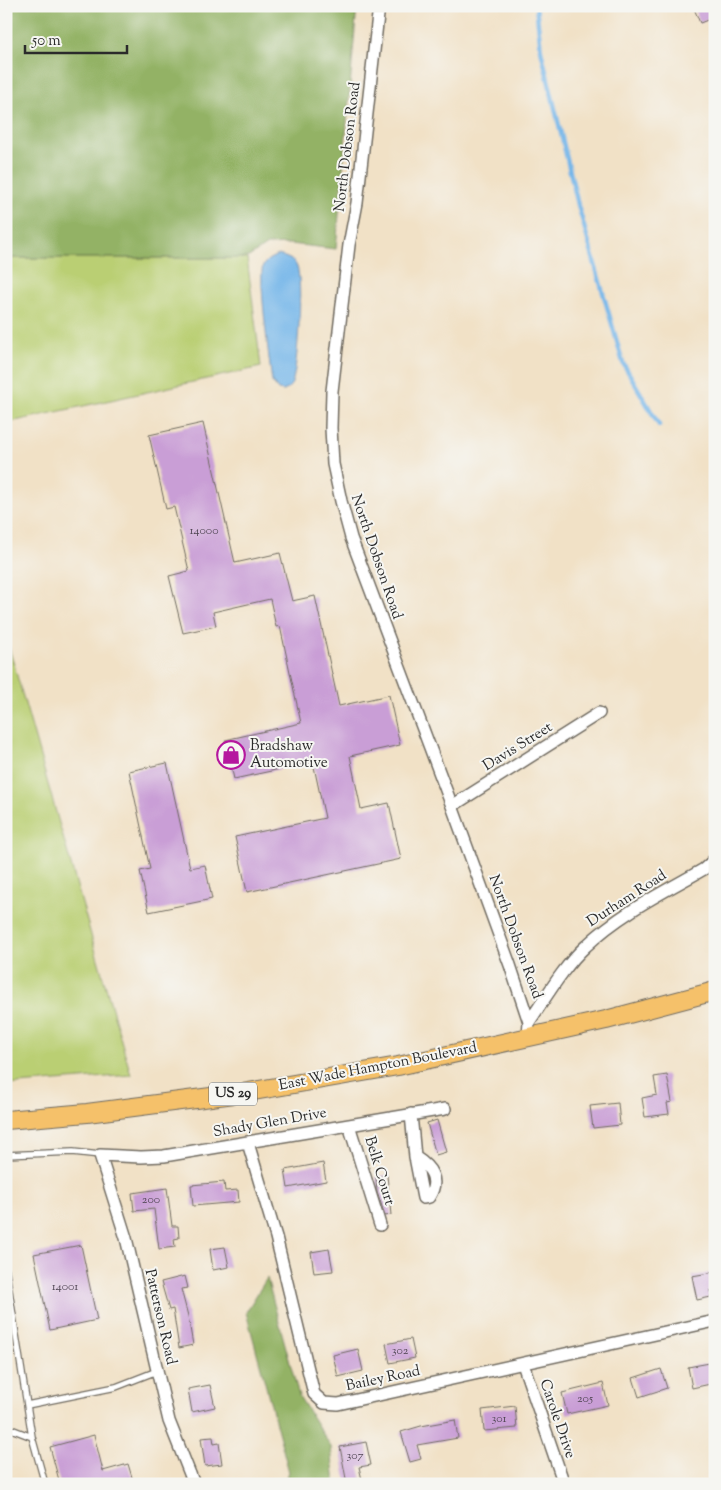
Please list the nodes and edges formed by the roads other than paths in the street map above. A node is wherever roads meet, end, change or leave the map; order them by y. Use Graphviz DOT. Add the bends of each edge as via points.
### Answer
graph roads {
  1 [pos="379,6"];
  2 [pos="599,713"];
  3 [pos="452,806"];
  4 [pos="715,859"];
  5 [pos="715,991"];
  6 [pos="529,1029"];
  7 [pos="445,1109"];
  8 [pos="411,1114"];
  9 [pos="6,1120"];
  10 [pos="349,1125"];
  11 [pos="248,1142"];
  12 [pos="6,1155"];
  13 [pos="100,1155"];
  14 [pos="415,1157"];
  15 [pos="380,1225"];
  16 [pos="6,1270"];
  17 [pos="715,1321"];
  18 [pos="523,1364"];
  19 [pos="157,1371"];
  20 [pos="27,1405"];
  21 [pos="6,1427"];
  22 [pos="32,1437"];
  23 [pos="44,1484"];
  24 [pos="194,1484"];
  25 [pos="564,1484"];
  1 -- 3 [label="street, North Dobson Road" via="358,203 339,323 332,391 332,447 340,501 351,538"];
  2 -- 3 [label="street, Davis Street"];
  3 -- 6 [label="street, North Dobson Road"];
  4 -- 6 [label="street, Durham Road" via="598,934 572,960"];
  5 -- 6 [label="main road, East Wade Hampton Boulevard / US 29" via="606,1020"];
  6 -- 9 [label="main road, East Wade Hampton Boulevard / US 29" via="398,1066 242,1093"];
  7 -- 8 [label="street, Shady Glen Drive"];
  8 -- 10 [label="street, Shady Glen Drive"];
  8 -- 14 [label="street"];
  10 -- 11 [label="street, Shady Glen Drive"];
  10 -- 15 [label="street, Belk Court"];
  11 -- 13 [label="street, Shady Glen Drive" via="164,1156"];
  11 -- 18 [label="street, Bailey Road" via="276,1236 314,1394 318,1399 331,1405 338,1404"];
  12 -- 13 [label="lane" via="73,1152"];
  13 -- 19 [label="street, Patterson Road" via="126,1238"];
  16 -- 20 [label="lane"];
  17 -- 18 [label="street, Bailey Road"];
  18 -- 25 [label="street, Carole Drive"];
  19 -- 20 [label="lane" via="116,1387"];
  19 -- 24 [label="street, Patterson Road" via="169,1421"];
  20 -- 22 [label="lane"];
  21 -- 22 [label="lane"];
  22 -- 23 [label="lane"];
}
